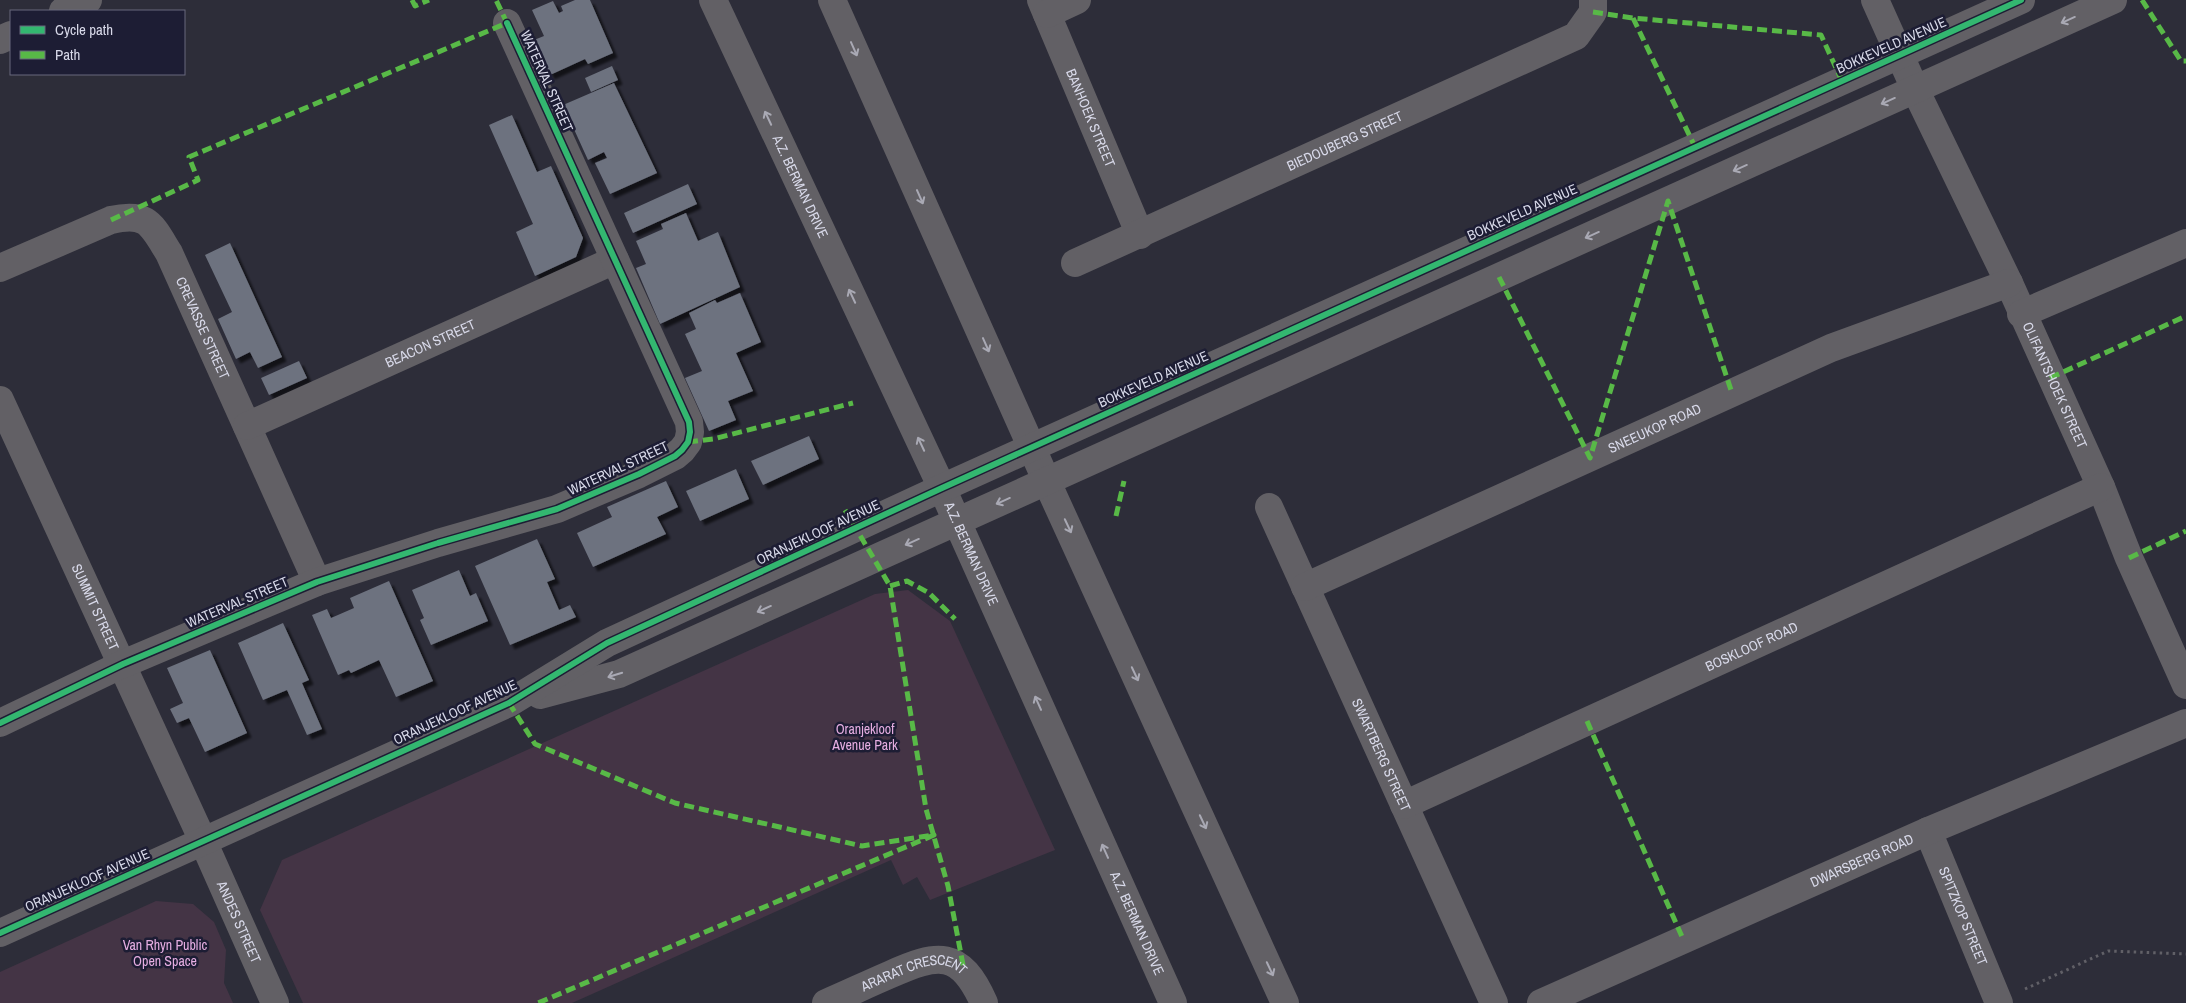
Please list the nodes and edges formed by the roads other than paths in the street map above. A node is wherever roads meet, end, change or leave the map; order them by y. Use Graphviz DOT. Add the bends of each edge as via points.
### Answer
graph roads {
  1 [pos="88,0"];
  2 [pos="713,0"];
  3 [pos="832,0"];
  4 [pos="1077,0"];
  5 [pos="1593,0"];
  6 [pos="1875,0"];
  7 [pos="2022,0"];
  8 [pos="2113,0"];
  9 [pos="1044,7"];
  10 [pos="65,10"];
  11 [pos="507,23"];
  12 [pos="1900,55"];
  13 [pos="1915,89"];
  14 [pos="1140,235"];
  15 [pos="2186,243"];
  16 [pos="615,260"];
  17 [pos="1075,263"];
  18 [pos="0,268"];
  19 [pos="2009,284"];
  20 [pos="2021,314"];
  21 [pos="0,400"];
  22 [pos="247,426"];
  23 [pos="1032,447"];
  24 [pos="1047,482"];
  25 [pos="2101,487"];
  26 [pos="942,488"];
  27 [pos="1269,507"];
  28 [pos="956,522"];
  29 [pos="317,582"];
  30 [pos="1305,587"];
  31 [pos="123,664"];
  32 [pos="2186,685"];
  33 [pos="509,703"];
  34 [pos="0,723"];
  35 [pos="2186,723"];
  36 [pos="1404,804"];
  37 [pos="1928,831"];
  38 [pos="204,841"];
  39 [pos="0,933"];
  40 [pos="2010,1000"];
  41 [pos="274,1003"];
  42 [pos="826,1003"];
  43 [pos="984,1003"];
  44 [pos="1173,1003"];
  45 [pos="1285,1003"];
  46 [pos="1494,1003"];
  47 [pos="1541,1003"];
  1 -- 10 [label="street"];
  26 -- 2 [label="street, A.Z. BERMAN DRIVE, one-way"];
  3 -- 23 [label="street, one-way"];
  4 -- 9 [label="street"];
  5 -- 14 [label="street, BIEDOUBERG STREET" via="1593,12 1576,36"];
  6 -- 12 [label="street, OLIFANTSHOEK STREET"];
  7 -- 12 [label="street, BOKKEVELD AVENUE"];
  8 -- 13 [label="street, one-way"];
  9 -- 14 [label="street, BANHOEK STREET"];
  11 -- 16 [label="street, WATERVAL STREET"];
  12 -- 13 [label="street, OLIFANTSHOEK STREET"];
  12 -- 23 [label="street, BOKKEVELD AVENUE"];
  13 -- 19 [label="street, OLIFANTSHOEK STREET"];
  13 -- 24 [label="street, one-way"];
  14 -- 17 [label="street, BIEDOUBERG STREET"];
  15 -- 20 [label="street"];
  16 -- 22 [label="street, BEACON STREET"];
  16 -- 29 [label="street, WATERVAL STREET" via="689,422 688,442 682,450 668,460 557,510 438,543"];
  18 -- 22 [label="street, CREVASSE STREET" via="111,220 129,216 147,222 169,253"];
  19 -- 20 [label="street, OLIFANTSHOEK STREET"];
  19 -- 30 [label="street, SNEEUKOP ROAD" via="1831,348"];
  20 -- 25 [label="street, OLIFANTSHOEK STREET"];
  21 -- 31 [label="street, SUMMIT STREET"];
  22 -- 29 [label="street, CREVASSE STREET"];
  23 -- 24 [label="street"];
  23 -- 26 [label="street, BOKKEVELD AVENUE"];
  24 -- 28 [label="street, ORANJEKLOOF AVENUE, one-way"];
  24 -- 45 [label="street, one-way"];
  25 -- 32 [label="street, OLIFANTSHOEK STREET"];
  25 -- 36 [label="street, BOSKLOOF ROAD"];
  26 -- 28 [label="street, A.Z. BERMAN DRIVE"];
  26 -- 33 [label="street, ORANJEKLOOF AVENUE" via="607,643"];
  27 -- 30 [label="street, SWARTBERG STREET"];
  28 -- 33 [label="street, ORANJEKLOOF AVENUE, one-way" via="619,674"];
  44 -- 28 [label="street, A.Z. BERMAN DRIVE, one-way"];
  29 -- 31 [label="street, WATERVAL STREET"];
  30 -- 36 [label="street, SWARTBERG STREET"];
  31 -- 34 [label="street, WATERVAL STREET"];
  31 -- 38 [label="street, SUMMIT STREET"];
  33 -- 38 [label="street, ORANJEKLOOF AVENUE"];
  35 -- 37 [label="street, DWARSBERG ROAD"];
  36 -- 46 [label="street, SWARTBERG STREET"];
  37 -- 40 [label="street, SPITZKOP STREET"];
  37 -- 47 [label="street, DWARSBERG ROAD"];
  38 -- 39 [label="street, ORANJEKLOOF AVENUE"];
  38 -- 41 [label="street, ANDES STREET"];
  42 -- 43 [label="street, ARARAT CRESCENT" via="917,963 934,959 950,962 964,970 976,984"];
}
